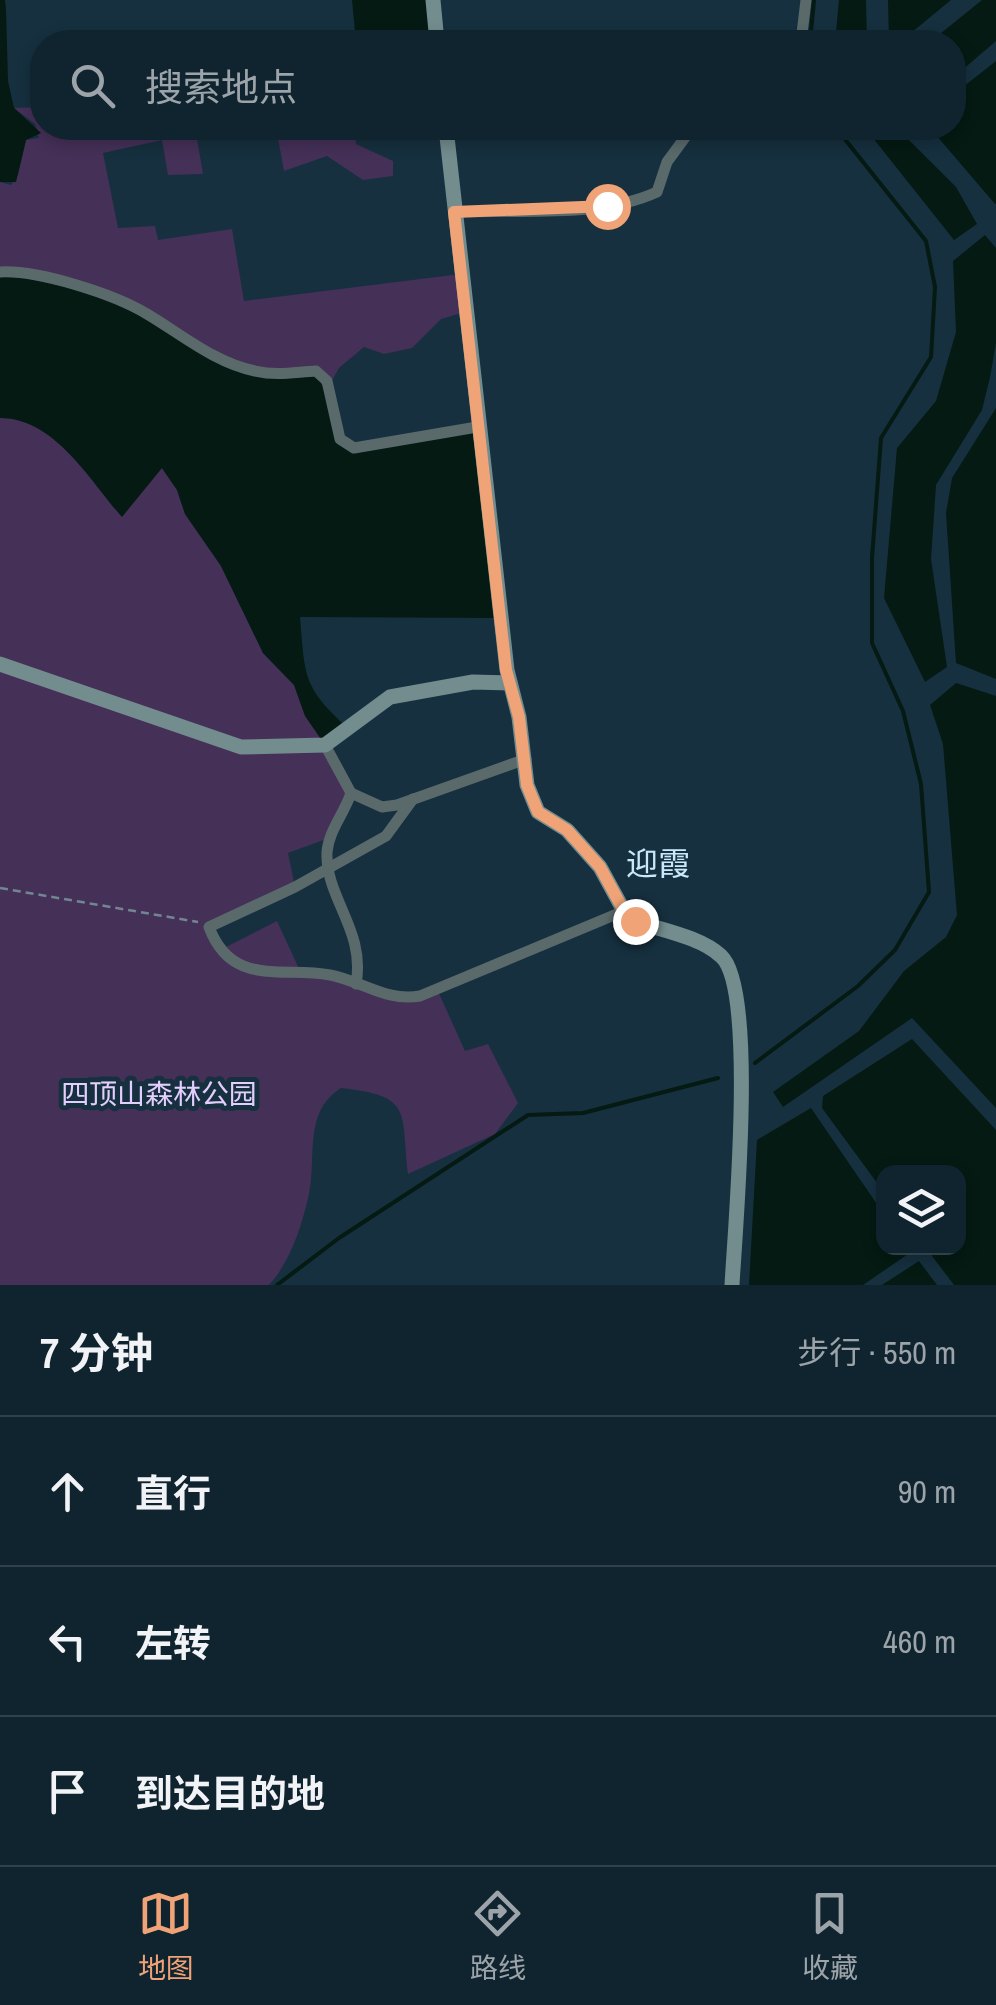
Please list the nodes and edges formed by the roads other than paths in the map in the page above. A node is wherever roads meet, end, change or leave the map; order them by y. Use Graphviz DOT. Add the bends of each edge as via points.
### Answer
graph roads {
  1 [pos="433,0"];
  2 [pos="806,0"];
  3 [pos="436,30"];
  4 [pos="802,30"];
  5 [pos="447,140"];
  6 [pos="683,140"];
  7 [pos="454,212"];
  8 [pos="0,272"];
  9 [pos="477,427"];
  10 [pos="0,664"];
  11 [pos="510,684"];
  12 [pos="325,744"];
  13 [pos="526,759"];
  14 [pos="350,793"];
  15 [pos="413,799"];
  16 [pos="328,868"];
  17 [pos="624,911"];
  18 [pos="356,984"];
  19 [pos="732,1285"];
  1 -- 3 [label="main road"];
  2 -- 4 [label="street"];
  5 -- 7 [label="main road"];
  6 -- 7 [label="street" via="657,192 645,198 607,206"];
  7 -- 9 [label="main road"];
  8 -- 9 [label="street" via="125,301 252,371 316,370 328,380 340,439 354,448"];
  9 -- 11 [label="main road"];
  10 -- 12 [label="main road" via="222,744"];
  11 -- 12 [label="main road" via="473,682 390,697"];
  11 -- 13 [label="main road"];
  12 -- 14 [label="street"];
  13 -- 15 [label="street"];
  13 -- 17 [label="main road" via="538,812 567,830 600,867"];
  14 -- 15 [label="street" via="382,807"];
  14 -- 16 [label="street" via="330,838"];
  15 -- 16 [label="street" via="386,836"];
  16 -- 18 [label="street" via="358,943"];
  16 -- 18 [label="street" via="208,927 252,970 332,975"];
  17 -- 18 [label="street" via="420,996 404,999"];
  17 -- 19 [label="main road" via="722,956 734,978 742,1058"];
}
